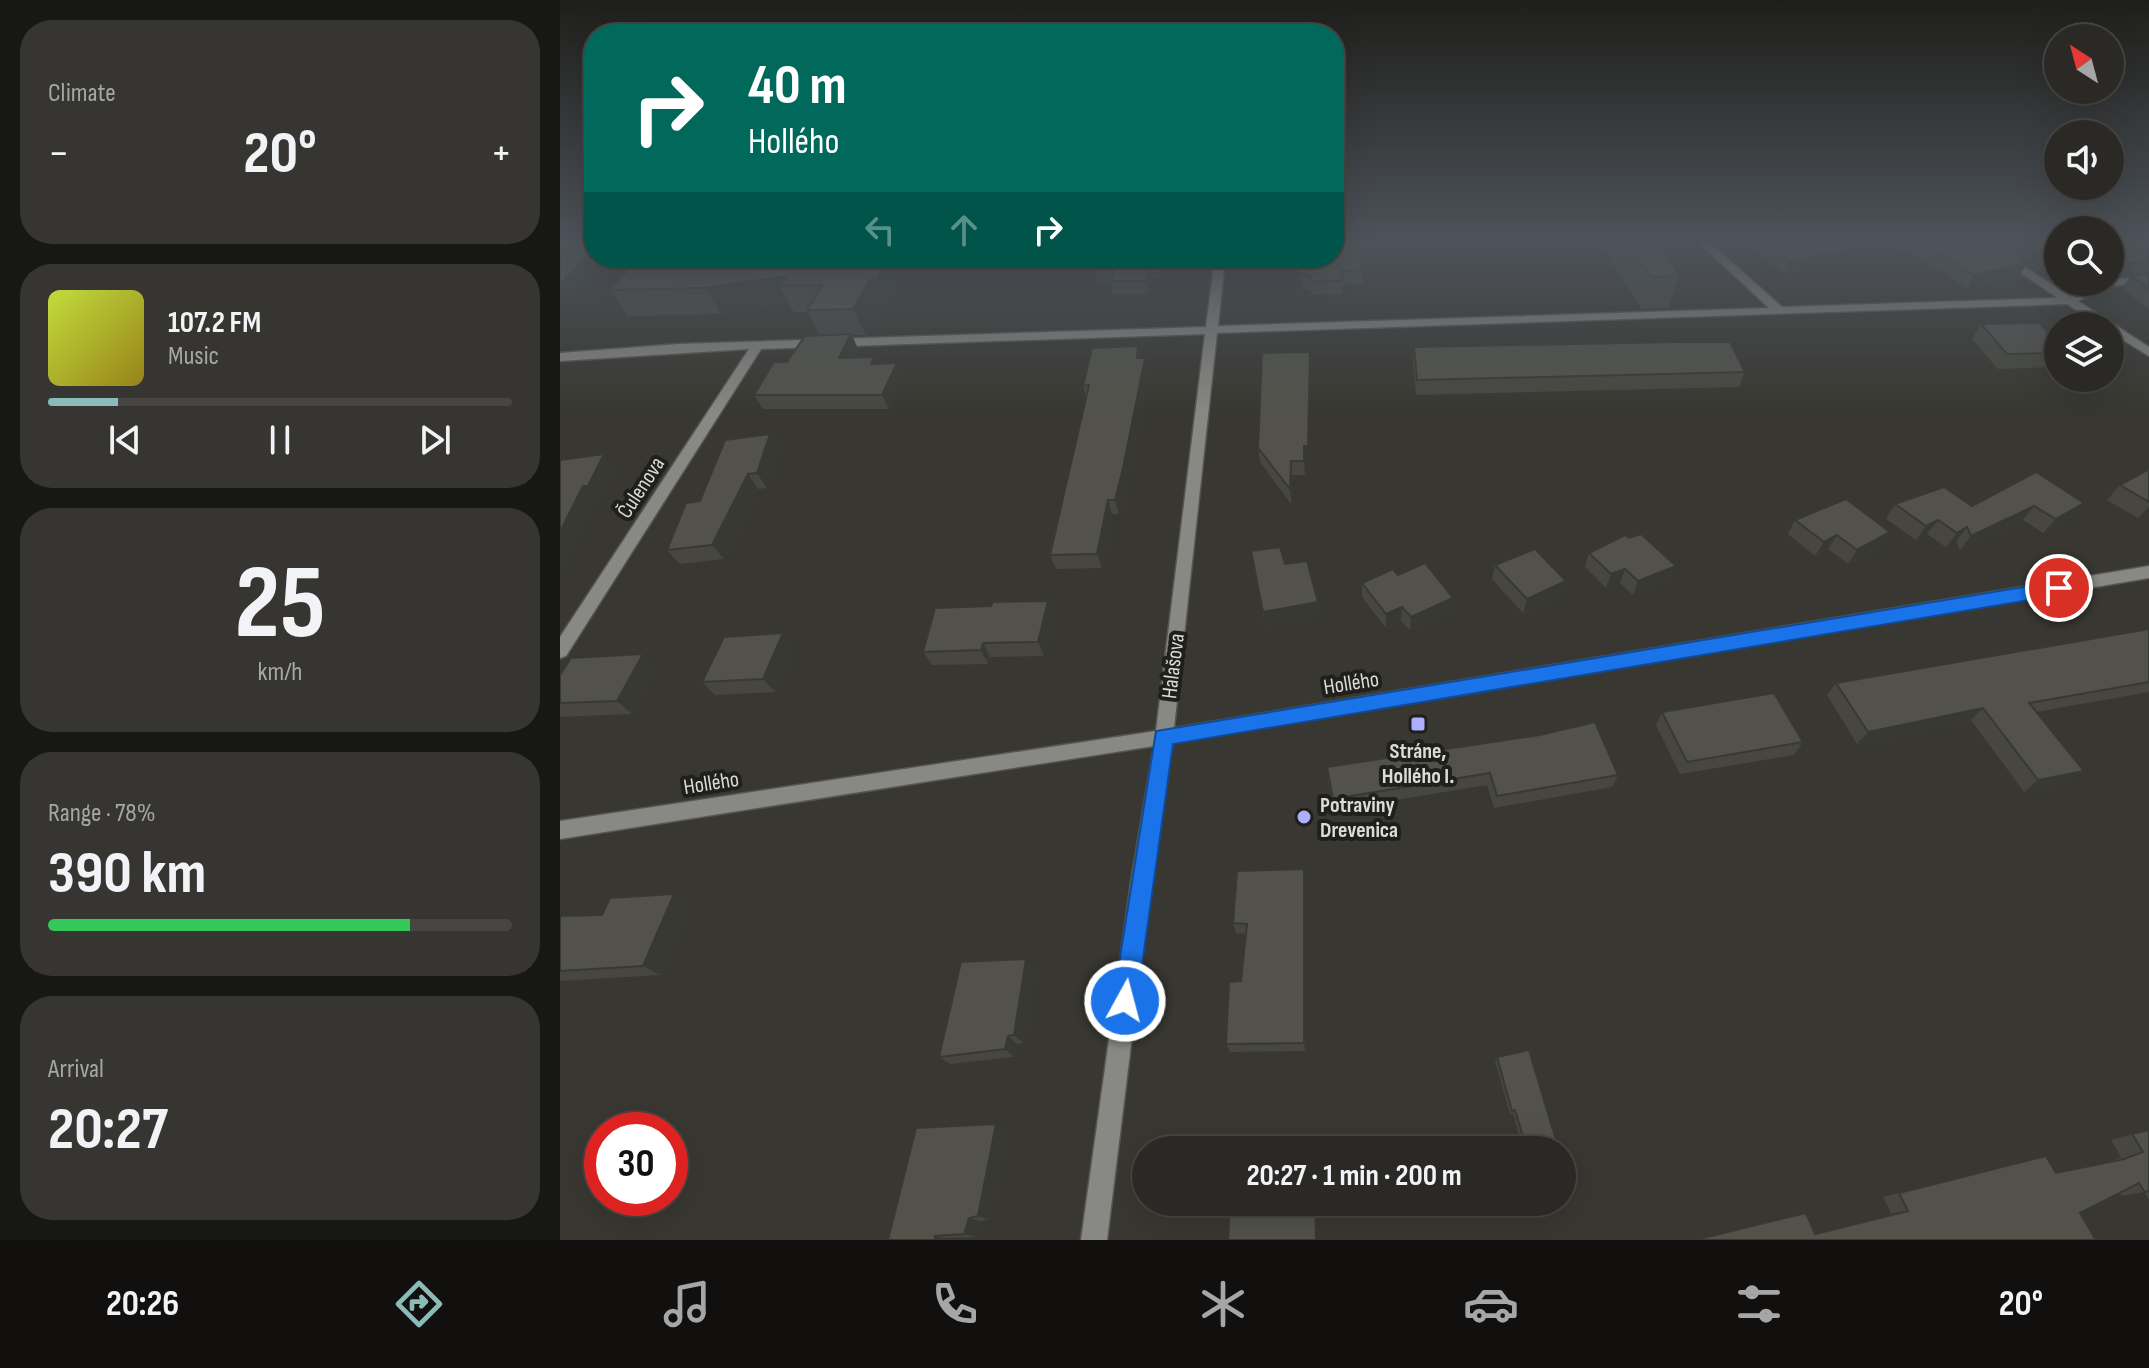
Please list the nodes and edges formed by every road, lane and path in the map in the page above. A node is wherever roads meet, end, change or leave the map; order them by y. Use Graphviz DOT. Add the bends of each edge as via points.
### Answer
graph roads {
  1 [pos="1215,297"];
  2 [pos="1764,297"];
  3 [pos="2064,297"];
  4 [pos="2079,297"];
  5 [pos="2070,301"];
  6 [pos="1778,310"];
  7 [pos="2087,312"];
  8 [pos="1211,329"];
  9 [pos="2124,336"];
  10 [pos="757,346"];
  11 [pos="2149,352"];
  12 [pos="560,357"];
  13 [pos="2149,572"];
  14 [pos="560,651"];
  15 [pos="1164,737"];
  16 [pos="560,830"];
  17 [pos="1094,1240"];
  1 -- 8 [label="street, Halašova"];
  2 -- 6 [label="street"];
  3 -- 5 [label="street"];
  4 -- 5 [label="street"];
  5 -- 6 [label="street"];
  5 -- 7 [label="street"];
  6 -- 8 [label="street"];
  8 -- 10 [label="street"];
  8 -- 15 [label="street, Halašova"];
  9 -- 11 [label="street"];
  10 -- 12 [label="street"];
  10 -- 14 [label="street, Čulenova"];
  13 -- 15 [label="street, Hollého"];
  15 -- 16 [label="street, Hollého"];
  15 -- 17 [label="street, Halašova"];
}
